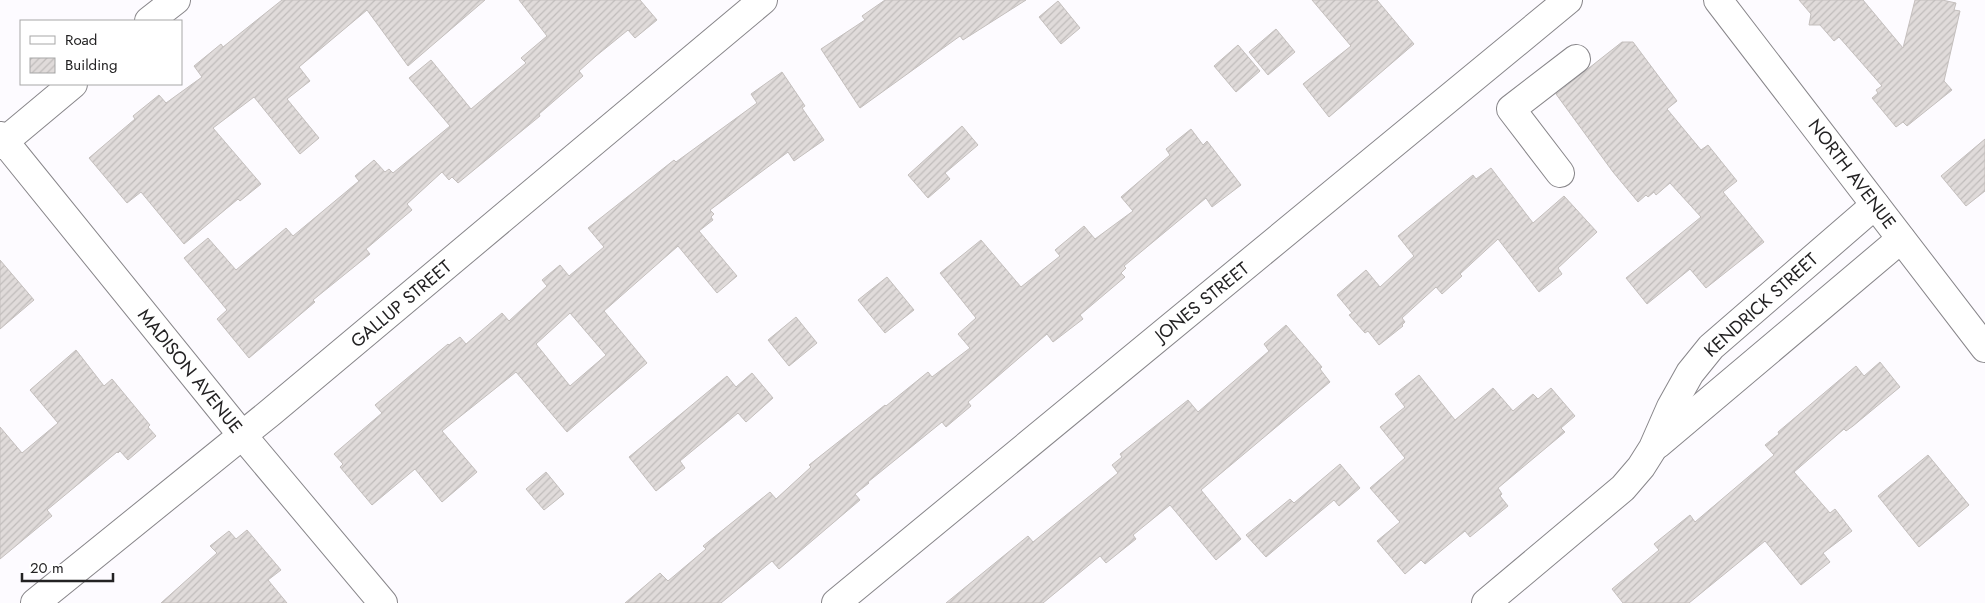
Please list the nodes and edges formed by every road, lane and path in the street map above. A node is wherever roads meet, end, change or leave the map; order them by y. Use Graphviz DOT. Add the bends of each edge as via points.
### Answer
graph roads {
  1 [pos="176,0"];
  2 [pos="763,0"];
  3 [pos="1568,0"];
  4 [pos="1722,2"];
  5 [pos="150,20"];
  6 [pos="1576,59"];
  7 [pos="72,85"];
  8 [pos="2,140"];
  9 [pos="1560,174"];
  10 [pos="1875,205"];
  11 [pos="1901,239"];
  12 [pos="1985,348"];
  13 [pos="242,435"];
  14 [pos="1653,448"];
  15 [pos="35,603"];
  16 [pos="383,603"];
  17 [pos="836,603"];
  18 [pos="1486,603"];
  1 -- 5 [label="street"];
  2 -- 13 [label="street, GALLUP STREET"];
  3 -- 17 [label="street, JONES STREET"];
  4 -- 10 [label="street, NORTH AVENUE"];
  6 -- 9 [label="street" via="1511,109"];
  7 -- 8 [label="street"];
  8 -- 13 [label="street, MADISON AVENUE"];
  10 -- 11 [label="street, NORTH AVENUE"];
  10 -- 14 [label="street, KENDRICK STREET" via="1711,347 1682,386"];
  11 -- 12 [label="street, NORTH AVENUE"];
  11 -- 14 [label="street, KENDRICK STREET"];
  13 -- 15 [label="street, GALLUP STREET"];
  13 -- 16 [label="street, MADISON AVENUE"];
  14 -- 18 [label="street, KENDRICK STREET" via="1623,488"];
}
